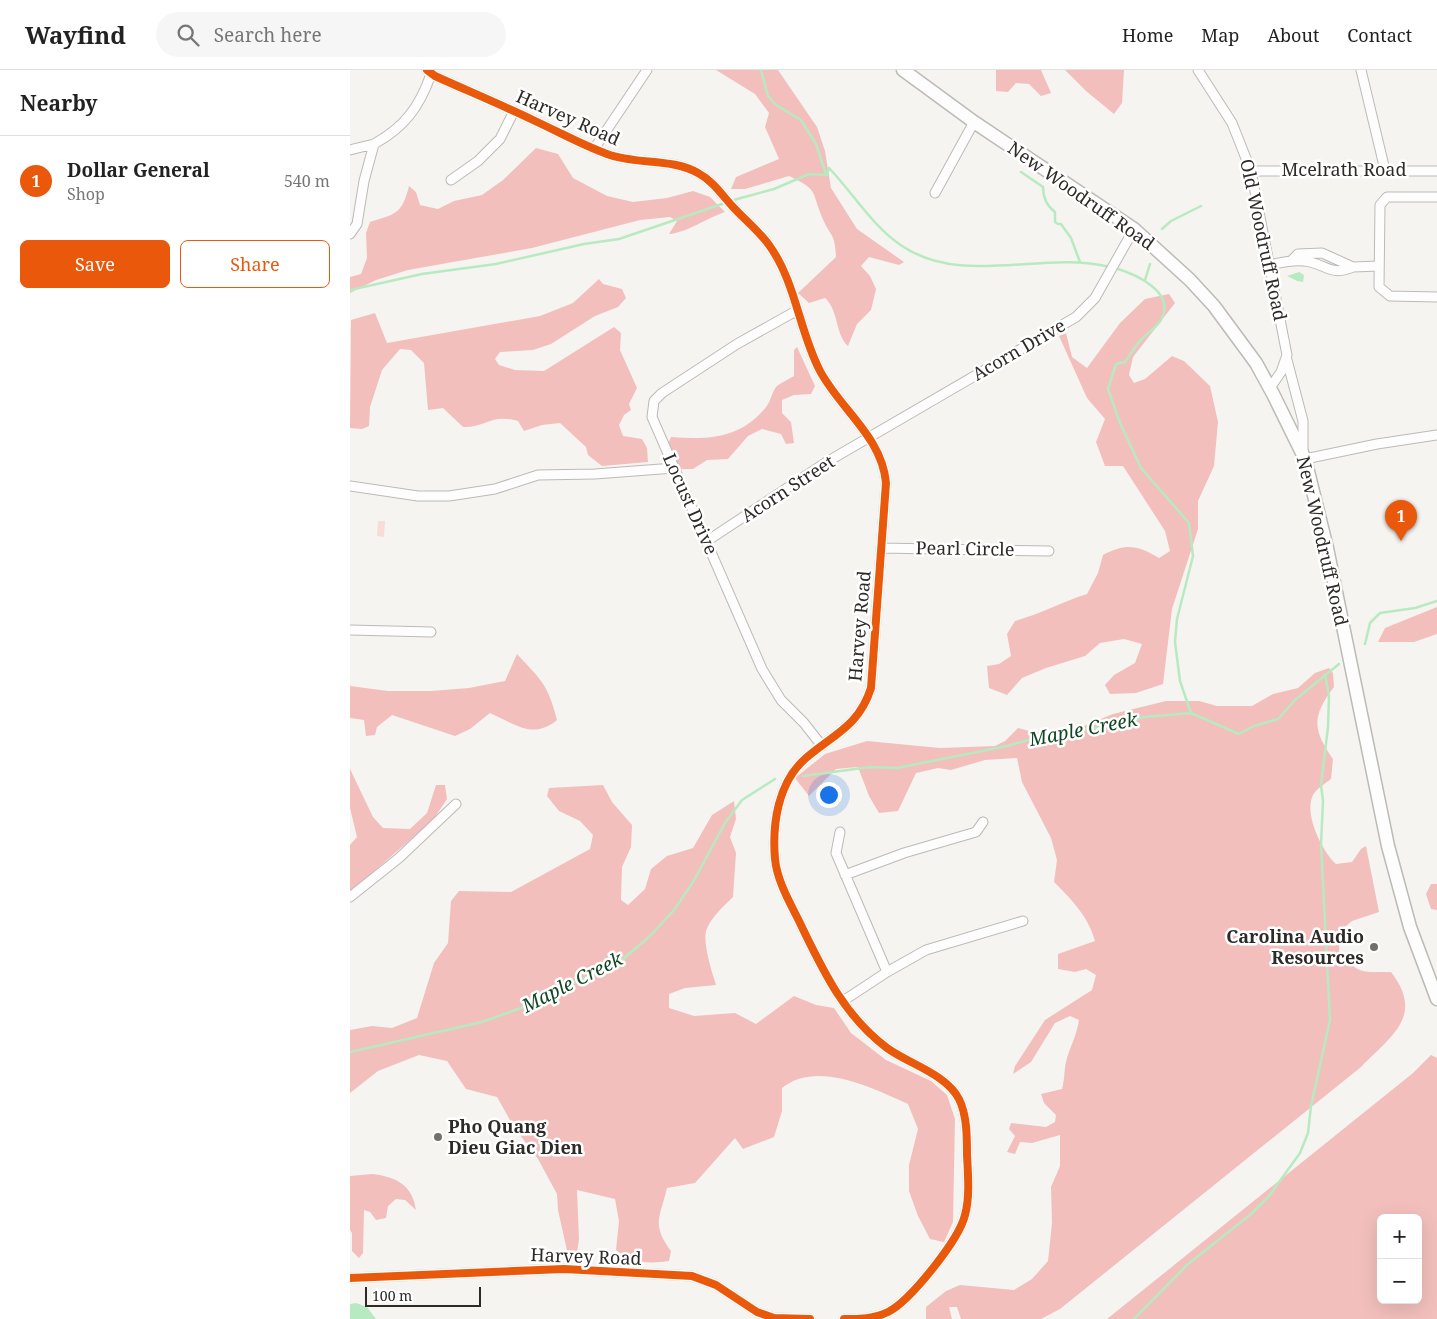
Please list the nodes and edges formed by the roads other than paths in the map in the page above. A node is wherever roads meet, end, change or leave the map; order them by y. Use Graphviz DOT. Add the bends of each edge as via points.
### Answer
graph roads {
  1 [pos="648,70"];
  2 [pos="903,70"];
  3 [pos="1198,70"];
  4 [pos="1361,70"];
  5 [pos="429,72"];
  6 [pos="514,111"];
  7 [pos="974,122"];
  8 [pos="374,144"];
  9 [pos="594,149"];
  10 [pos="350,150"];
  11 [pos="1385,170"];
  12 [pos="1437,170"];
  13 [pos="1250,171"];
  14 [pos="451,180"];
  15 [pos="935,193"];
  16 [pos="1437,197"];
  17 [pos="1134,229"];
  18 [pos="350,234"];
  19 [pos="1291,260"];
  20 [pos="1270,265"];
  21 [pos="1379,266"];
  22 [pos="1353,267"];
  23 [pos="1437,297"];
  24 [pos="796,311"];
  25 [pos="1287,360"];
  26 [pos="1270,388"];
  27 [pos="1437,435"];
  28 [pos="870,437"];
  29 [pos="1304,457"];
  30 [pos="674,468"];
  31 [pos="350,486"];
  32 [pos="707,542"];
  33 [pos="881,548"];
  34 [pos="1049,550"];
  35 [pos="350,630"];
  36 [pos="431,632"];
  37 [pos="822,746"];
  38 [pos="456,804"];
  39 [pos="983,822"];
  40 [pos="840,832"];
  41 [pos="845,875"];
  42 [pos="350,897"];
  43 [pos="1022,921"];
  44 [pos="887,972"];
  45 [pos="1437,999"];
  46 [pos="843,1002"];
  47 [pos="350,1278"];
  48 [pos="810,1319"];
  49 [pos="844,1319"];
  1 -- 9 [label="street"];
  2 -- 7 [label="main road, New Woodruff Road"];
  3 -- 13 [label="street, Old Woodruff Road" via="1232,124"];
  4 -- 11 [label="street"];
  5 -- 6 [label="street, Harvey Road"];
  5 -- 8 [label="street" via="420,103 411,116 388,137"];
  6 -- 9 [label="street, Harvey Road"];
  6 -- 14 [label="street" via="500,139 478,161"];
  7 -- 15 [label="street"];
  7 -- 17 [label="main road, New Woodruff Road"];
  8 -- 10 [label="street"];
  8 -- 18 [label="street" via="357,224"];
  9 -- 24 [label="street, Harvey Road" via="626,160 687,167 706,178 760,234 777,258"];
  11 -- 12 [label="street, Mcelrath Road"];
  11 -- 13 [label="street, Mcelrath Road"];
  13 -- 20 [label="street, Old Woodruff Road"];
  16 -- 21 [label="street" via="1387,197 1380,205"];
  17 -- 26 [label="main road, New Woodruff Road" via="1214,306"];
  17 -- 28 [label="street, Acorn Drive" via="1095,298 1076,317"];
  19 -- 20 [label="street"];
  19 -- 22 [label="street" via="1309,261 1329,270"];
  19 -- 22 [label="street" via="1298,254 1322,253"];
  20 -- 25 [label="street, Old Woodruff Road"];
  21 -- 22 [label="street"];
  21 -- 23 [label="street" via="1379,287 1390,296"];
  24 -- 28 [label="street, Harvey Road" via="824,379"];
  24 -- 30 [label="street, Locust Drive" via="737,344 658,397 652,406 652,416"];
  25 -- 26 [label="street"];
  25 -- 29 [label="street, Old Woodruff Road" via="1303,421"];
  26 -- 29 [label="main road, New Woodruff Road"];
  27 -- 29 [label="street"];
  28 -- 32 [label="street, Acorn Street" via="825,463"];
  28 -- 33 [label="street, Harvey Road" via="885,471"];
  29 -- 45 [label="main road, New Woodruff Road" via="1327,548 1388,846 1410,927"];
  30 -- 31 [label="street" via="538,476 490,490 449,496 418,496"];
  30 -- 32 [label="street, Locust Drive"];
  32 -- 37 [label="street, Locust Drive" via="768,680 781,700"];
  33 -- 34 [label="street, Pearl Circle"];
  33 -- 37 [label="street, Harvey Road" via="871,688 853,722"];
  35 -- 36 [label="street"];
  37 -- 46 [label="street, Harvey Road" via="798,767 782,796 775,826 775,862 785,892 823,972"];
  38 -- 42 [label="street" via="399,858"];
  39 -- 41 [label="street" via="976,832 904,853"];
  40 -- 41 [label="street" via="836,853"];
  41 -- 44 [label="street"];
  43 -- 44 [label="street" via="926,950"];
  44 -- 46 [label="street"];
  46 -- 49 [label="street, Harvey Road" via="886,1046 953,1089 963,1108 967,1160 966,1214 948,1249 889,1312 872,1318"];
  47 -- 48 [label="street, Harvey Road" via="564,1269 692,1276 716,1284 757,1312 774,1318"];
}
